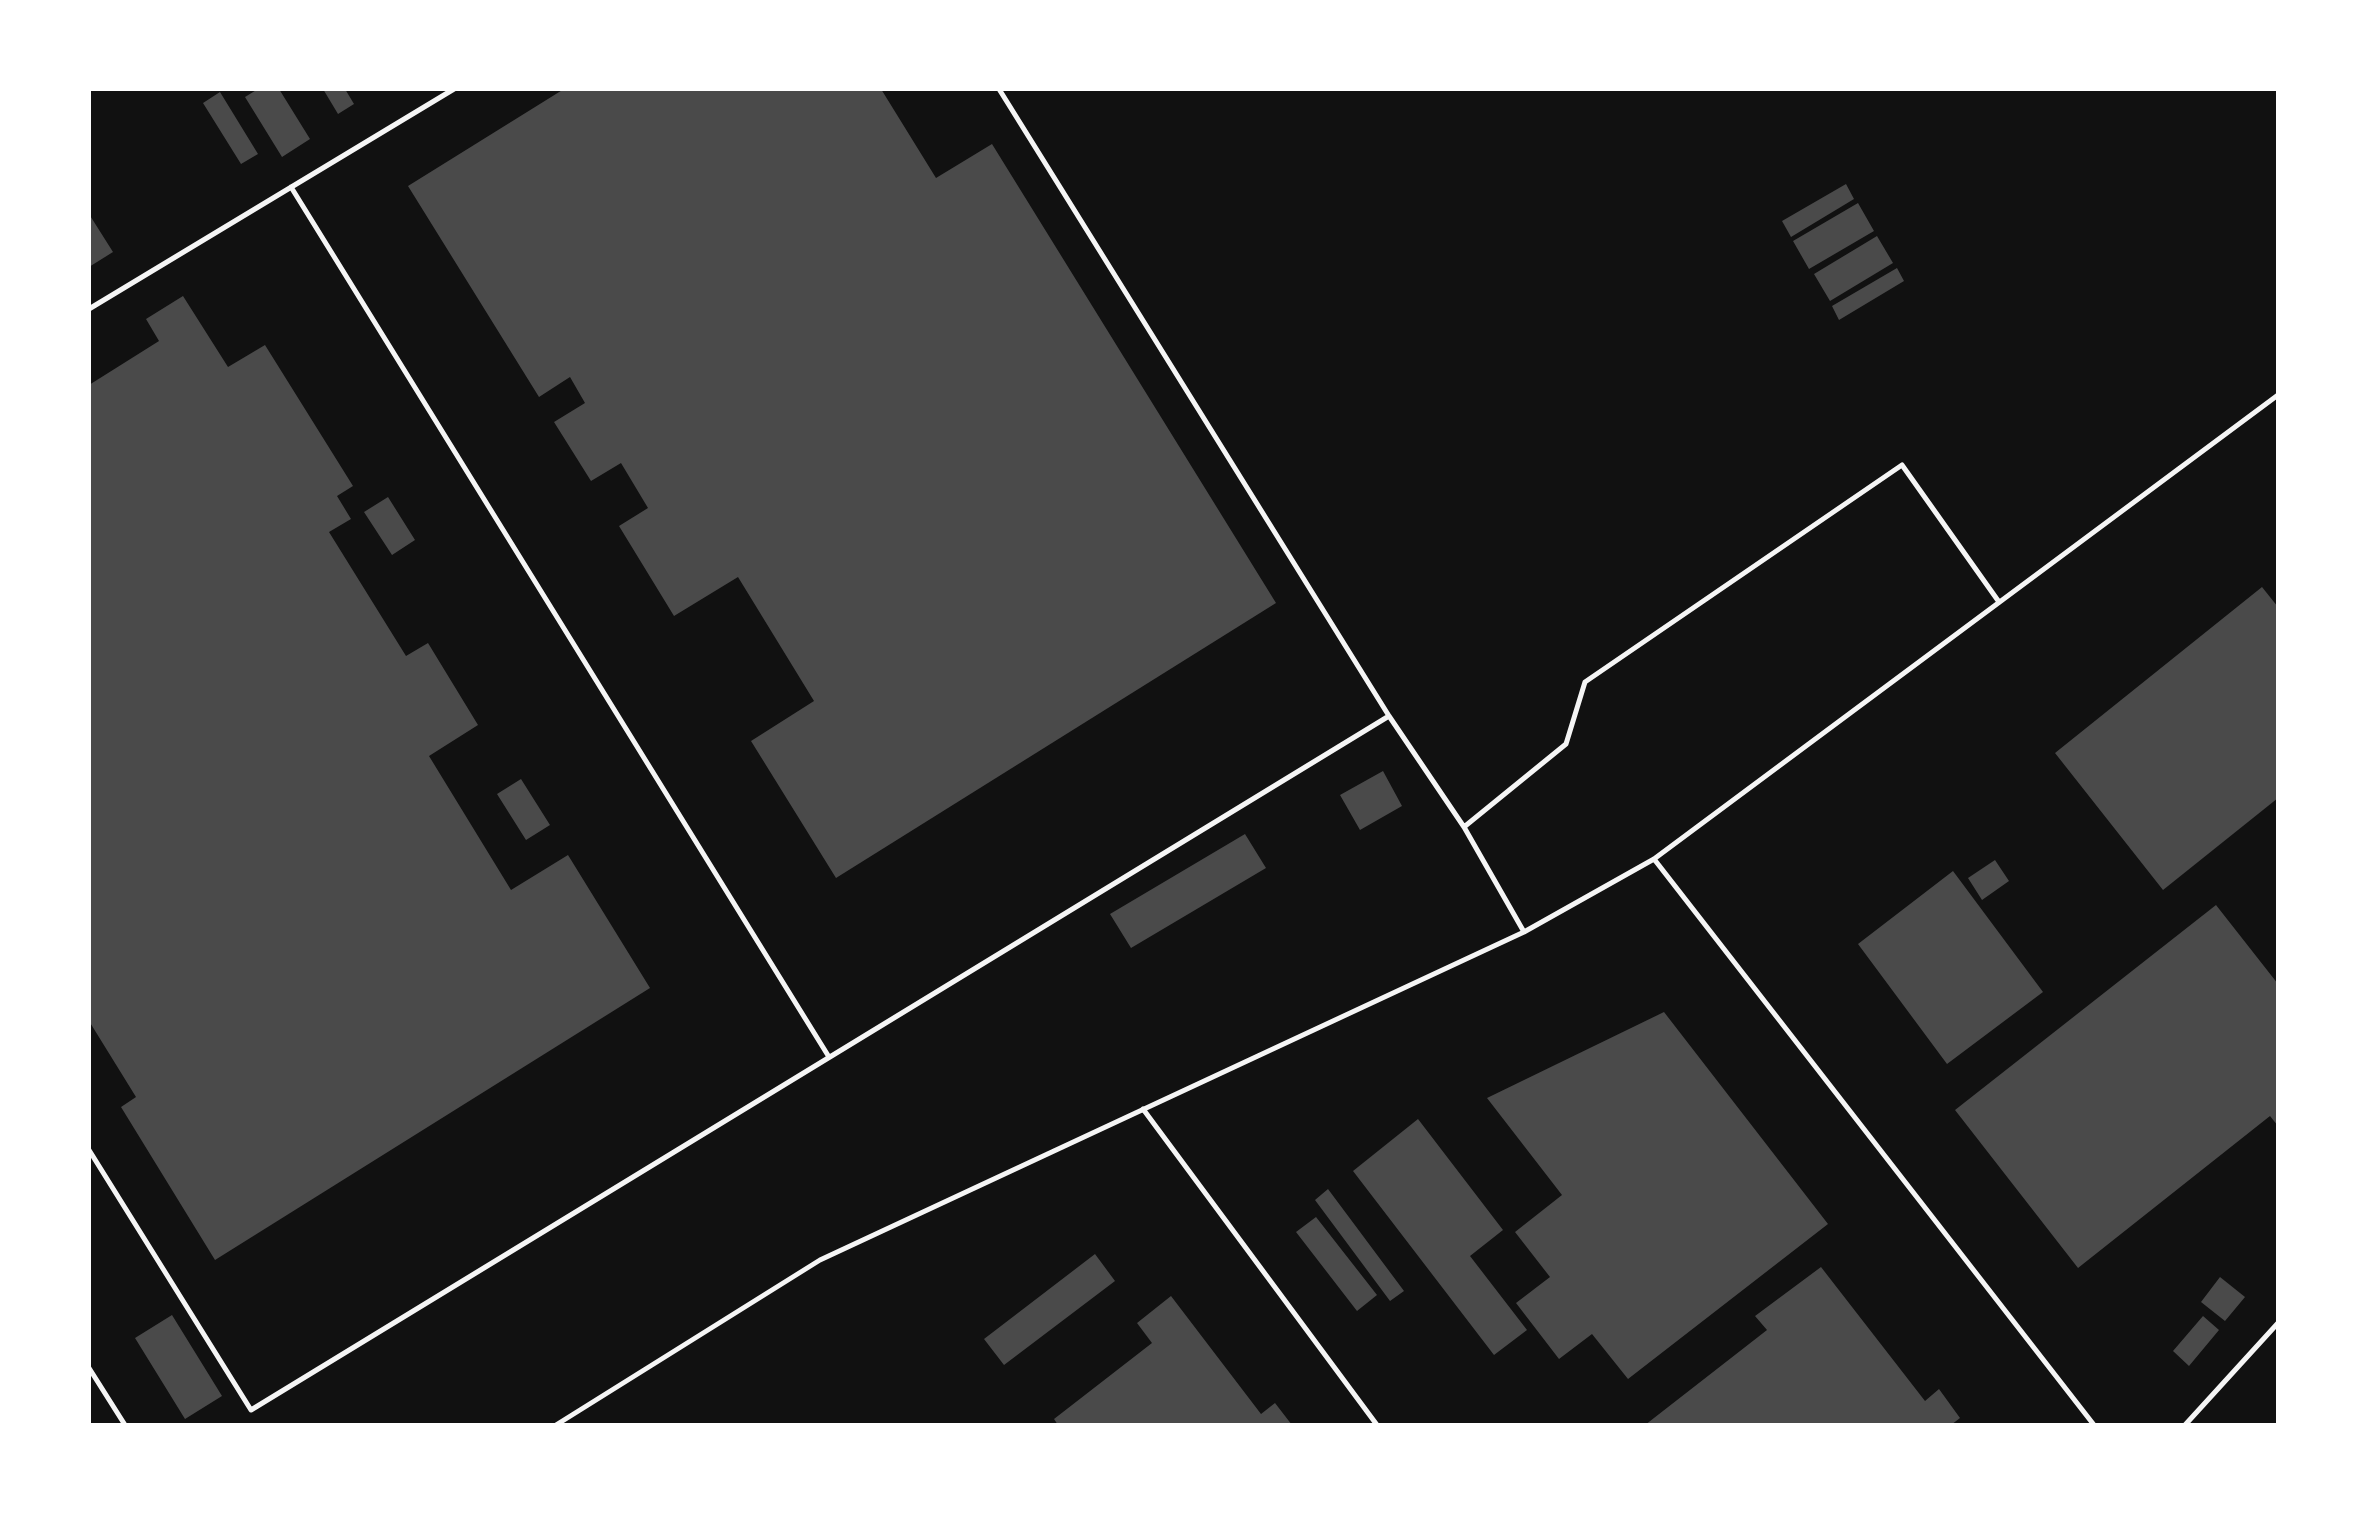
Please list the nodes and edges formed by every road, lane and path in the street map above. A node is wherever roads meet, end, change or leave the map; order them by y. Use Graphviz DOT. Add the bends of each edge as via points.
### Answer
graph roads {
  1 [pos="454,89"];
  2 [pos="999,89"];
  3 [pos="291,187"];
  4 [pos="89,309"];
  5 [pos="2278,395"];
  6 [pos="1999,602"];
  7 [pos="1389,716"];
  8 [pos="1464,827"];
  9 [pos="1654,859"];
  10 [pos="1524,932"];
  11 [pos="829,1057"];
  12 [pos="1143,1109"];
  13 [pos="89,1150"];
  14 [pos="2278,1323"];
  15 [pos="89,1367"];
  16 [pos="125,1425"];
  17 [pos="556,1425"];
  18 [pos="1377,1425"];
  19 [pos="2094,1425"];
  20 [pos="2185,1425"];
  1 -- 3 [label="lane"];
  2 -- 7 [label="lane"];
  3 -- 4 [label="lane"];
  3 -- 11 [label="lane"];
  5 -- 6 [label="lane"];
  6 -- 8 [label="lane" via="1902,465 1585,682 1566,744"];
  6 -- 9 [label="lane"];
  7 -- 8 [label="lane"];
  7 -- 11 [label="lane"];
  8 -- 10 [label="lane"];
  9 -- 10 [label="lane"];
  9 -- 19 [label="lane"];
  10 -- 12 [label="lane"];
  11 -- 13 [label="lane" via="251,1410"];
  12 -- 17 [label="lane" via="820,1260"];
  12 -- 18 [label="lane"];
  14 -- 20 [label="lane"];
  15 -- 16 [label="lane"];
}
